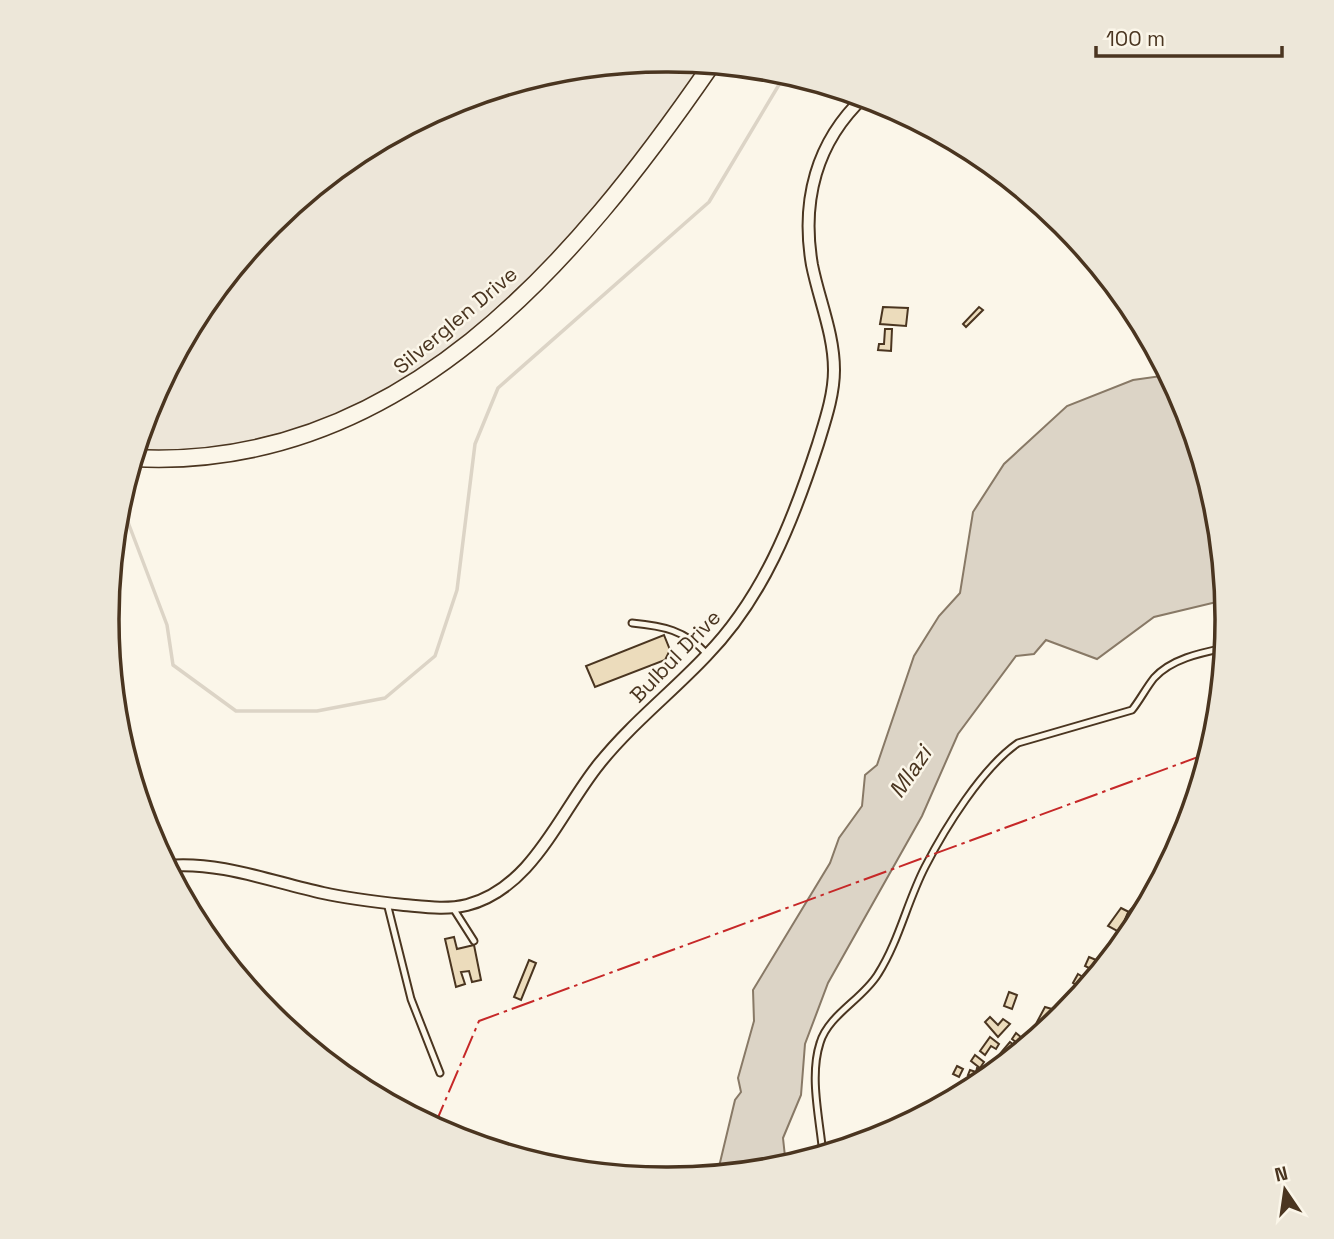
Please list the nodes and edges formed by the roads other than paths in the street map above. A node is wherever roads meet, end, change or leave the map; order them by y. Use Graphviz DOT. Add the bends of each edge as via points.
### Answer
graph roads {
  1 [pos="705,73"];
  2 [pos="856,106"];
  3 [pos="144,458"];
  4 [pos="632,622"];
  5 [pos="1214,650"];
  6 [pos="708,655"];
  7 [pos="178,866"];
  8 [pos="387,903"];
  9 [pos="453,908"];
  10 [pos="474,941"];
  11 [pos="440,1073"];
  12 [pos="822,1145"];
  1 -- 3 [label="street, Silverglen Drive" via="639,165 564,253 474,338 403,392 285,442 205,457"];
  2 -- 6 [label="street, Bulbul Drive" via="827,144 809,198 813,267 832,347 830,405 777,553 750,603"];
  4 -- 6 [label="lane" via="680,632"];
  5 -- 12 [label="lane" via="1166,667 1132,710 1018,743 1004,752 925,867 877,976 820,1041 816,1063"];
  6 -- 9 [label="street, Bulbul Drive" via="604,758 526,866 491,897"];
  7 -- 8 [label="street, Bulbul Drive" via="215,868"];
  8 -- 9 [label="street, Bulbul Drive"];
  8 -- 11 [label="lane" via="411,999"];
  9 -- 10 [label="lane"];
}
